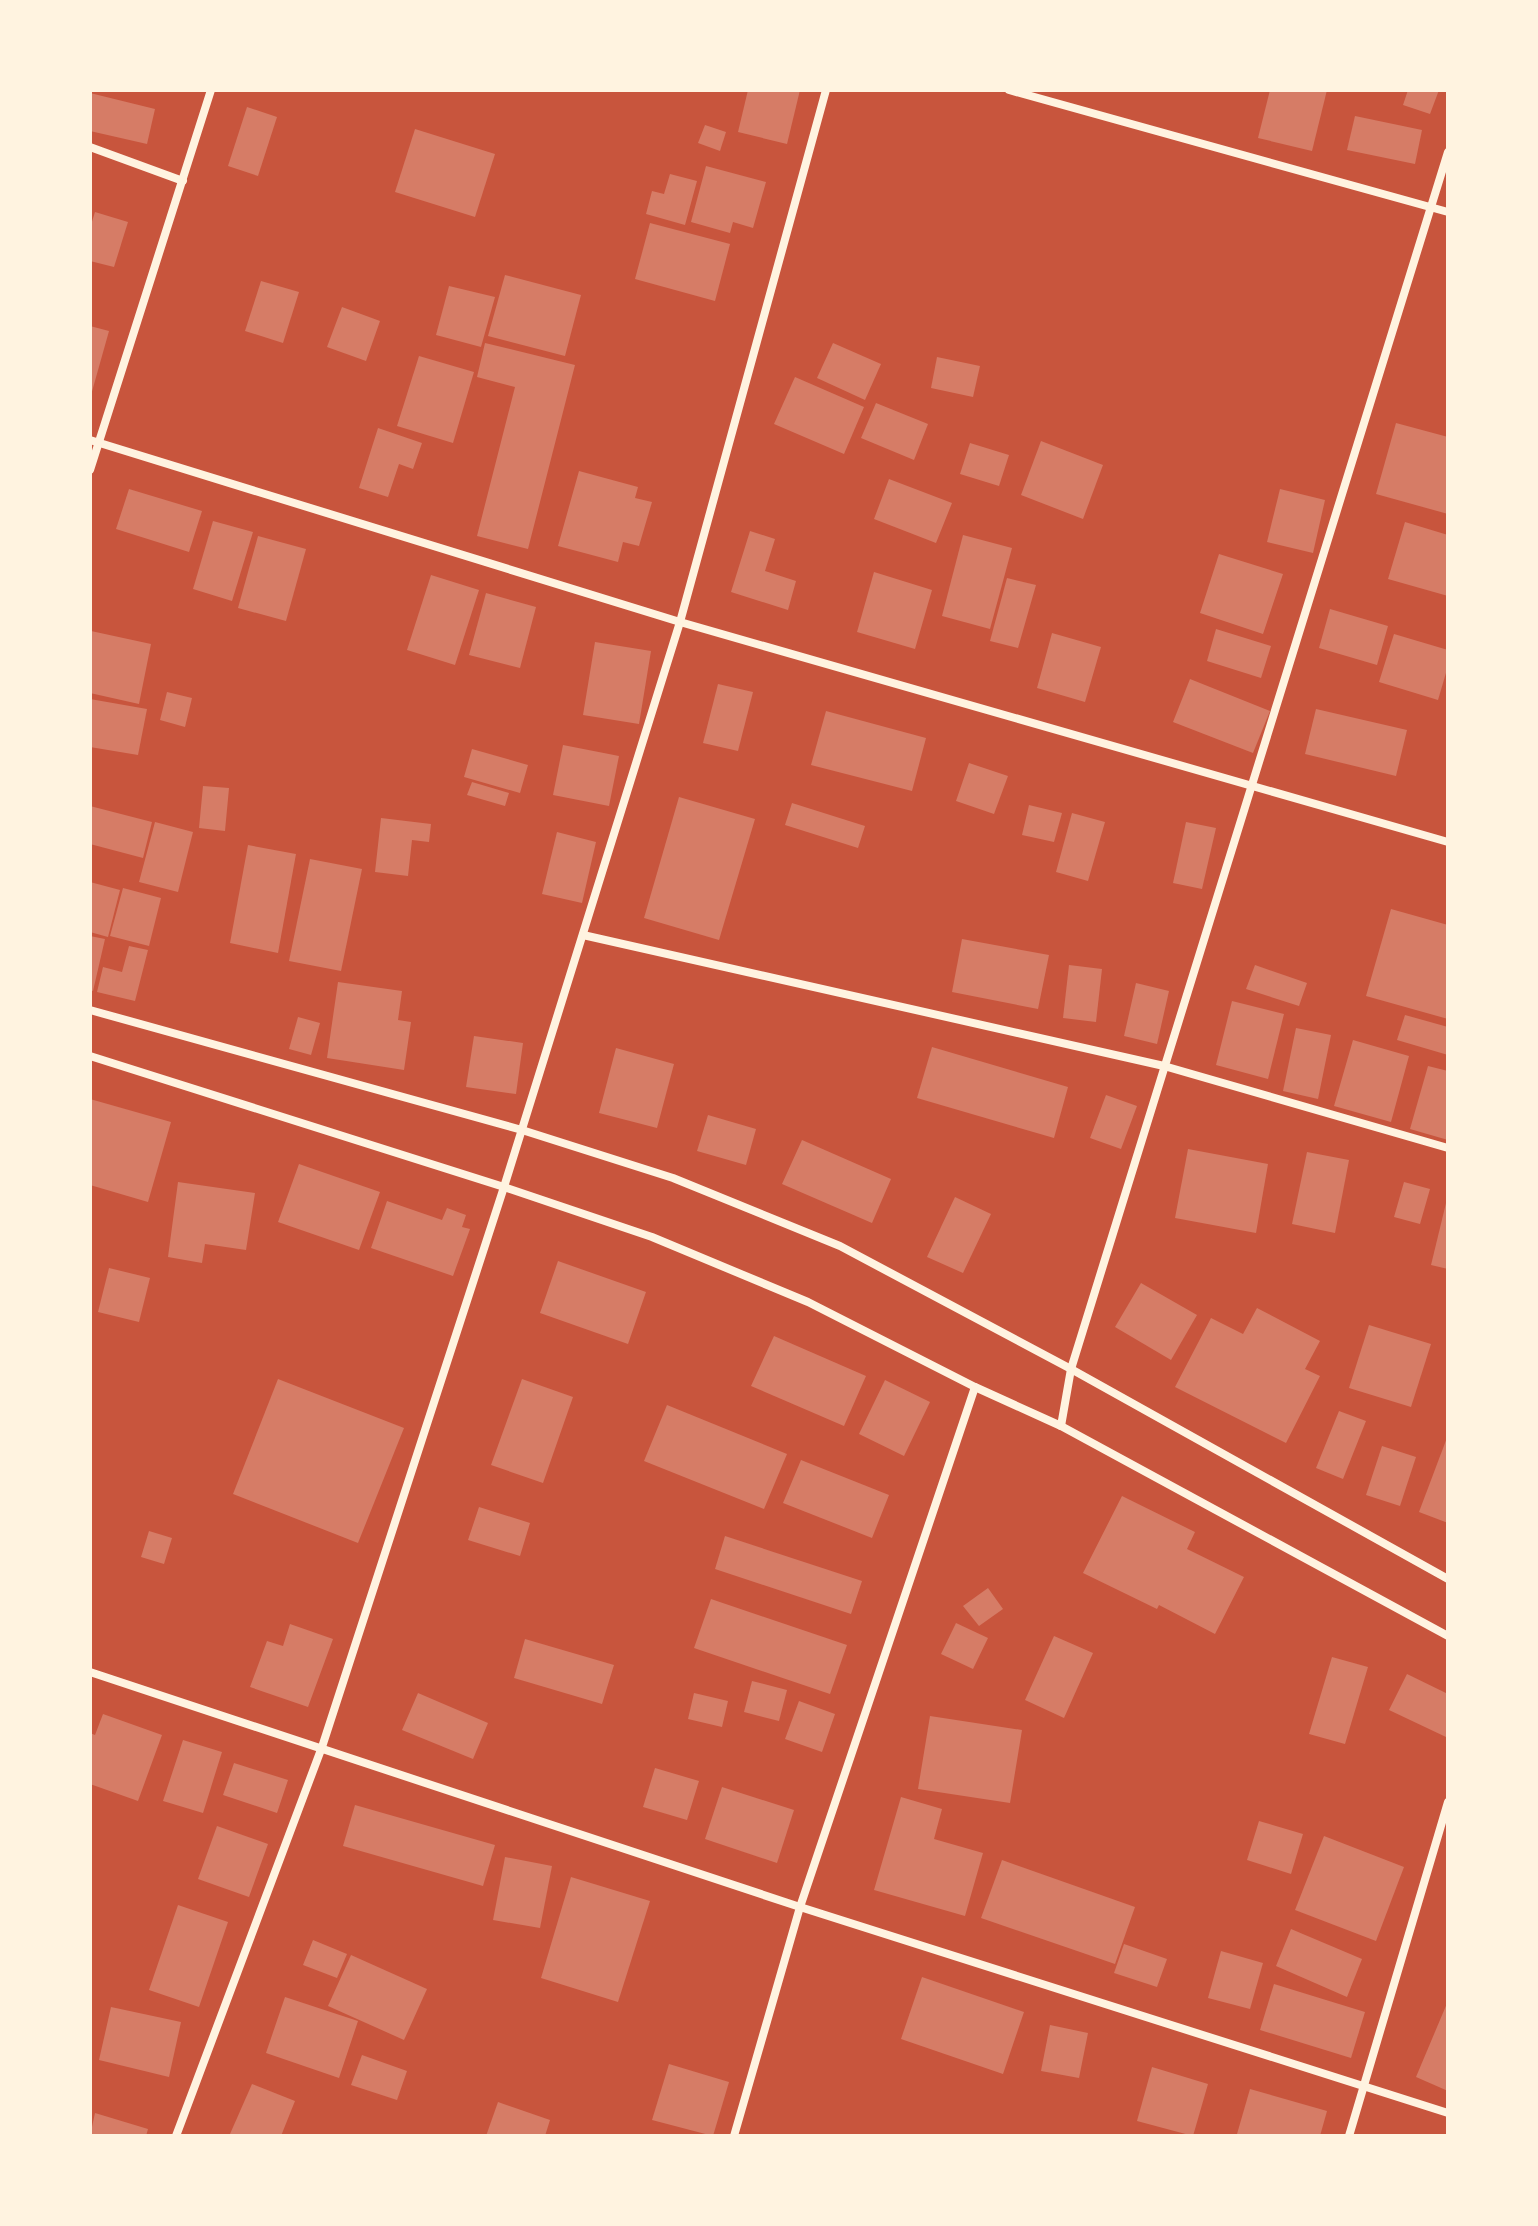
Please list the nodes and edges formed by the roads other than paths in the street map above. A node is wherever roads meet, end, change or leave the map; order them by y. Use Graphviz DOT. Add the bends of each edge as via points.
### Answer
graph roads {
  1 [pos="211,90"];
  2 [pos="826,90"];
  3 [pos="1009,90"];
  4 [pos="90,147"];
  5 [pos="1448,152"];
  6 [pos="183,181"];
  7 [pos="1431,207"];
  8 [pos="1448,212"];
  9 [pos="94,441"];
  10 [pos="90,470"];
  11 [pos="680,622"];
  12 [pos="1251,786"];
  13 [pos="1448,842"];
  14 [pos="583,935"];
  15 [pos="90,1010"];
  16 [pos="90,1056"];
  17 [pos="1164,1066"];
  18 [pos="522,1130"];
  19 [pos="1448,1148"];
  20 [pos="504,1187"];
  21 [pos="1071,1369"];
  22 [pos="975,1387"];
  23 [pos="1061,1426"];
  24 [pos="1448,1579"];
  25 [pos="1448,1636"];
  26 [pos="90,1672"];
  27 [pos="322,1747"];
  28 [pos="1448,1802"];
  29 [pos="800,1907"];
  30 [pos="1364,2087"];
  31 [pos="1448,2113"];
  32 [pos="176,2136"];
  33 [pos="734,2136"];
  34 [pos="1349,2136"];
  1 -- 6 [label="street"];
  2 -- 11 [label="street"];
  3 -- 7 [label="street"];
  4 -- 6 [label="street"];
  5 -- 7 [label="street"];
  6 -- 9 [label="street"];
  7 -- 8 [label="street"];
  7 -- 12 [label="street"];
  9 -- 10 [label="street"];
  9 -- 11 [label="street"];
  11 -- 12 [label="street"];
  11 -- 14 [label="street"];
  12 -- 13 [label="street"];
  12 -- 17 [label="street"];
  14 -- 17 [label="street"];
  14 -- 18 [label="street"];
  15 -- 18 [label="street"];
  16 -- 20 [label="street"];
  17 -- 19 [label="street"];
  17 -- 21 [label="street"];
  18 -- 20 [label="street"];
  18 -- 21 [label="street" via="673,1178 840,1246"];
  20 -- 22 [label="street" via="652,1237 808,1302"];
  20 -- 27 [label="street"];
  21 -- 23 [label="street"];
  21 -- 24 [label="street"];
  22 -- 23 [label="street"];
  22 -- 29 [label="street"];
  23 -- 25 [label="street"];
  26 -- 27 [label="street"];
  27 -- 29 [label="street"];
  27 -- 32 [label="street"];
  28 -- 30 [label="street"];
  29 -- 30 [label="street"];
  29 -- 33 [label="street"];
  30 -- 31 [label="street"];
  30 -- 34 [label="street"];
}
